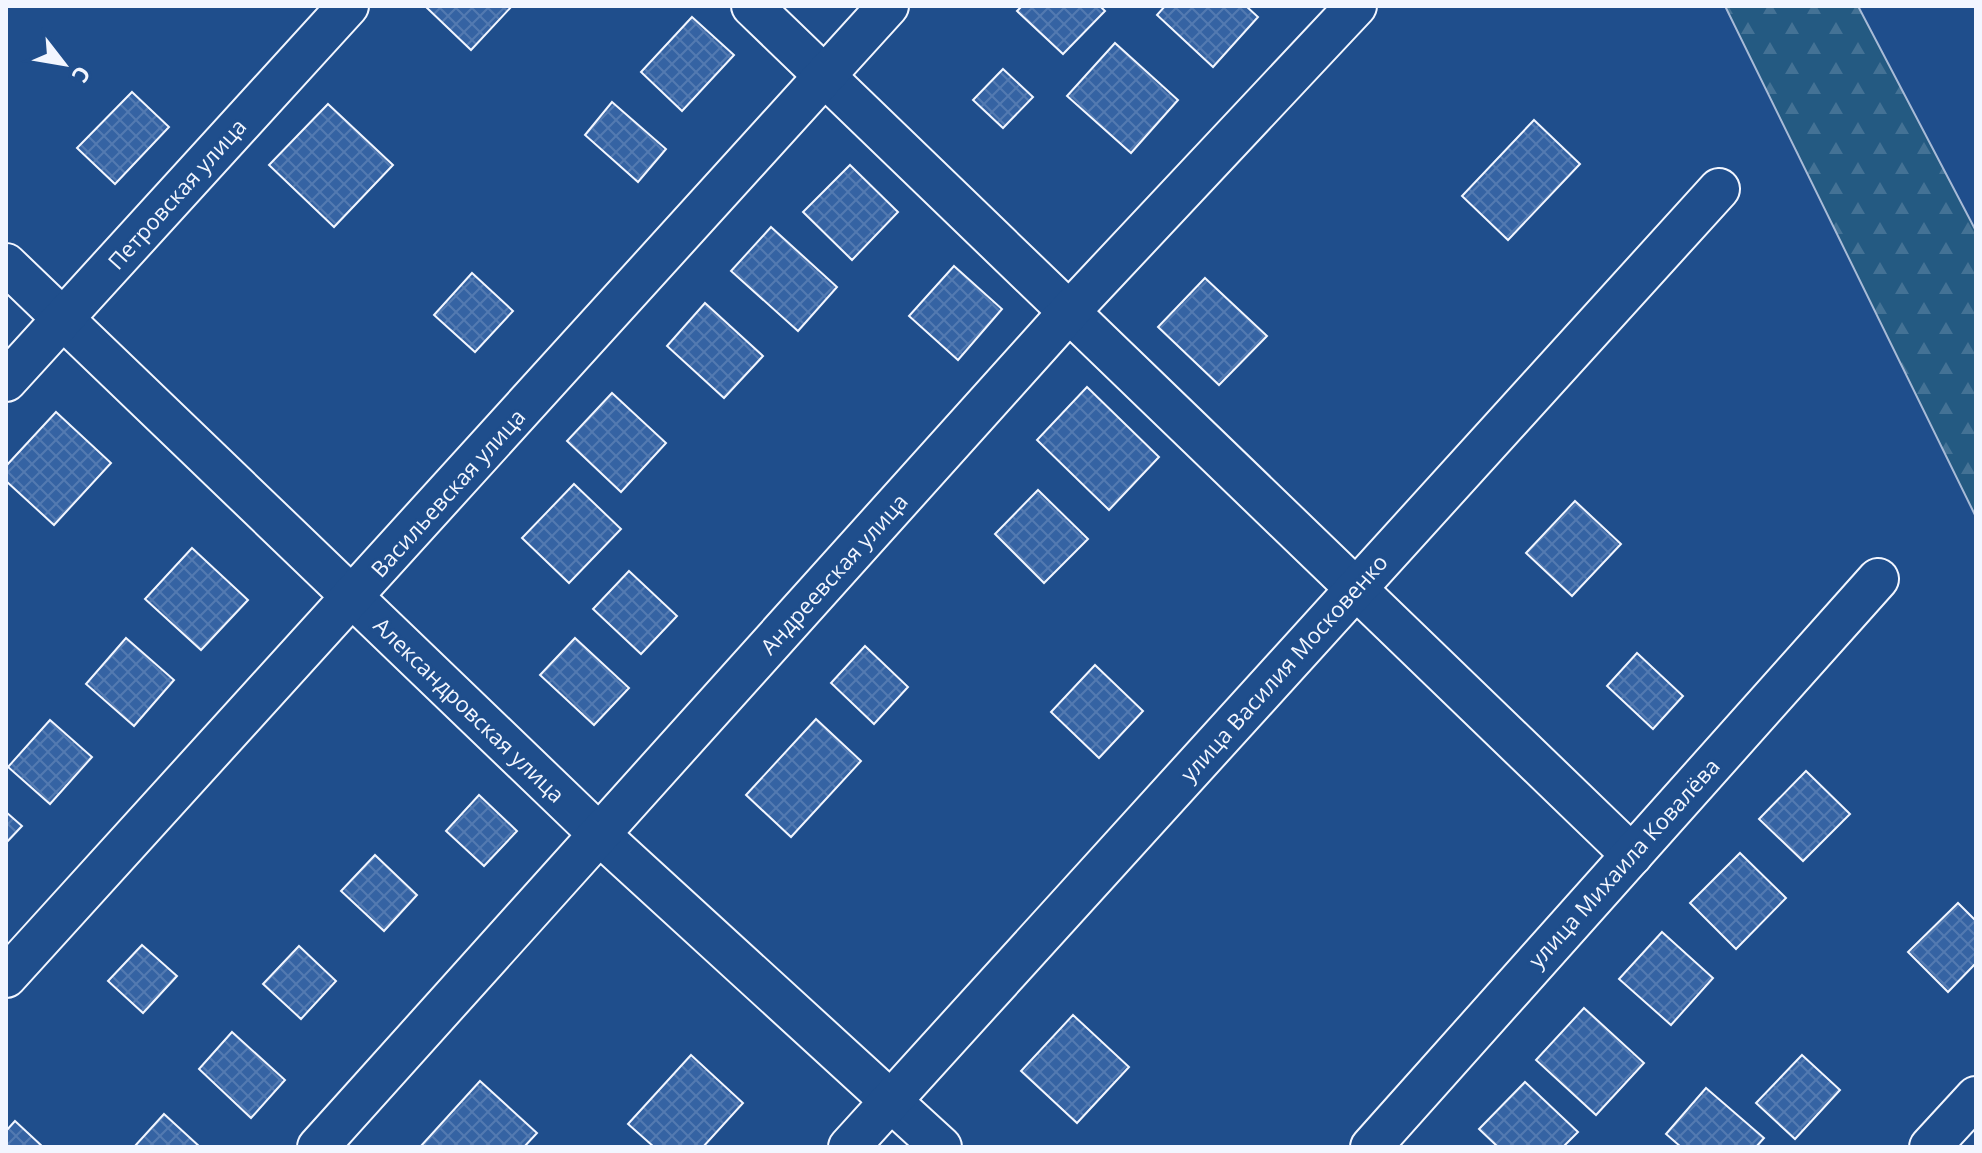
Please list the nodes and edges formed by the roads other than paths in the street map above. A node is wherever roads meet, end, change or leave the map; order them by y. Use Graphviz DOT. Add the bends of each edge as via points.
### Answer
graph roads {
  1 [pos="348,6"];
  2 [pos="752,6"];
  3 [pos="888,6"];
  4 [pos="1356,6"];
  5 [pos="827,74"];
  6 [pos="1719,189"];
  7 [pos="6,264"];
  8 [pos="1068,313"];
  9 [pos="64,319"];
  10 [pos="6,381"];
  11 [pos="1878,579"];
  12 [pos="1358,587"];
  13 [pos="352,599"];
  14 [pos="600,835"];
  15 [pos="1632,855"];
  16 [pos="6,977"];
  17 [pos="1976,1097"];
  18 [pos="891,1099"];
  19 [pos="318,1147"];
  20 [pos="849,1147"];
  21 [pos="941,1147"];
  22 [pos="1371,1147"];
  23 [pos="1930,1147"];
  1 -- 9 [label="street, Петровская улица"];
  2 -- 5 [label="street"];
  3 -- 5 [label="street, Васильевская улица"];
  4 -- 8 [label="street, Андреевская улица"];
  5 -- 8 [label="street"];
  5 -- 13 [label="street, Васильевская улица"];
  6 -- 12 [label="street, улица Василия Московенко"];
  7 -- 9 [label="street, Александровская улица"];
  8 -- 12 [label="street"];
  8 -- 14 [label="street, Андреевская улица"];
  9 -- 10 [label="street, Петровская улица"];
  9 -- 13 [label="street, Александровская улица"];
  11 -- 15 [label="street, улица Михаила Ковалёва"];
  12 -- 15 [label="street"];
  12 -- 18 [label="street, улица Василия Московенко"];
  13 -- 14 [label="street, Александровская улица"];
  13 -- 16 [label="street, Васильевская улица"];
  14 -- 18 [label="street, Александровская улица"];
  14 -- 19 [label="street, Андреевская улица"];
  15 -- 22 [label="street, улица Михаила Ковалёва"];
  17 -- 23 [label="street"];
  18 -- 20 [label="street, улица Василия Московенко"];
  18 -- 21 [label="street, Александровская улица"];
}
